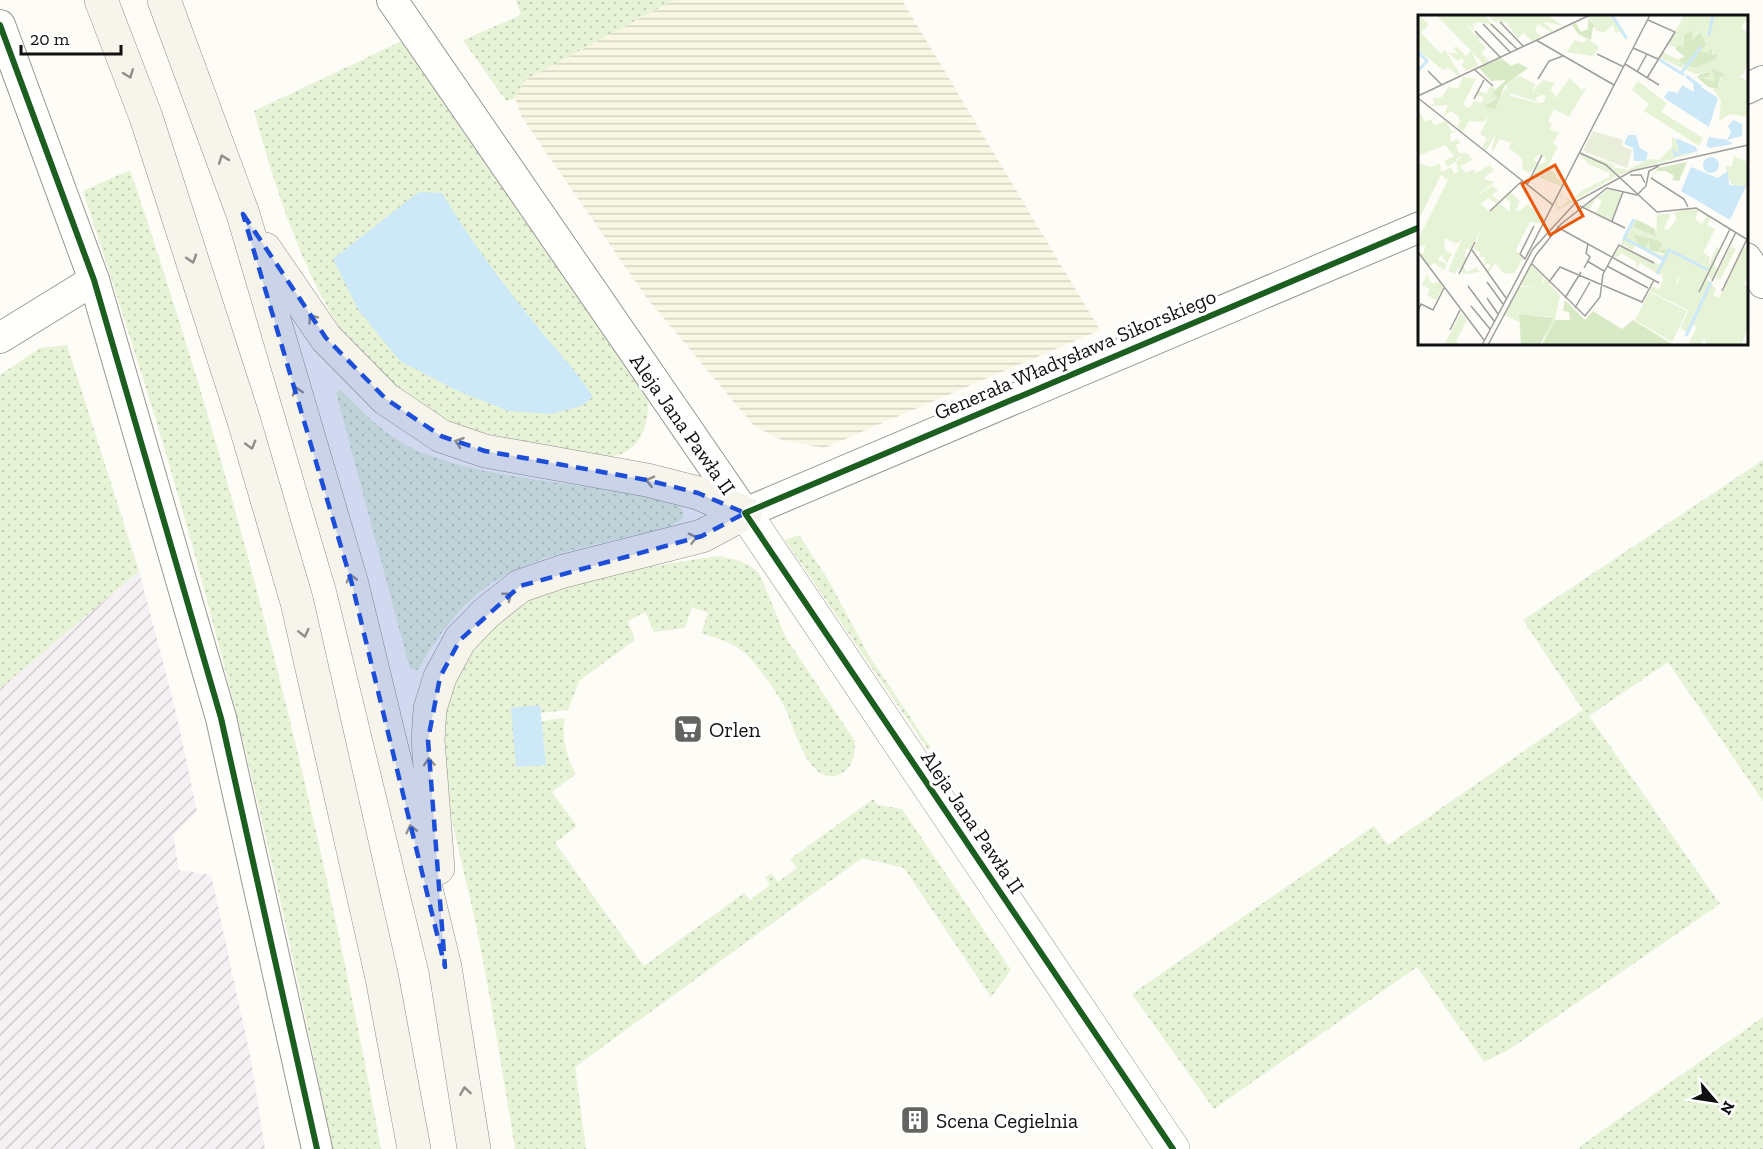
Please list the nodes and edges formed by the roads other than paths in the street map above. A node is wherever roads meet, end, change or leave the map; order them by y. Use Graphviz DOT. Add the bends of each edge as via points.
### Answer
graph roads {
  1 [pos="101,0"];
  2 [pos="164,0"];
  3 [pos="392,0"];
  4 [pos="0,25"];
  5 [pos="1763,81"];
  6 [pos="1748,87"];
  7 [pos="243,214"];
  8 [pos="1418,227"];
  9 [pos="1748,261"];
  10 [pos="94,280"];
  11 [pos="1763,283"];
  12 [pos="0,338"];
  13 [pos="745,513"];
  14 [pos="445,967"];
  15 [pos="317,1149"];
  16 [pos="414,1149"];
  17 [pos="474,1149"];
  18 [pos="1173,1149"];
  1 -- 16 [label="main road, one-way" via="146,117 297,602 382,978"];
  7 -- 2 [label="main road, one-way"];
  3 -- 13 [label="street, Aleja Jana Pawła II"];
  4 -- 10 [label="street"];
  5 -- 6 [label="street"];
  13 -- 7 [label="main road, one-way" via="698,493 485,451 441,436 386,399 326,338"];
  14 -- 7 [label="main road, one-way" via="352,584"];
  8 -- 13 [label="street, Generała Władysława Sikorskiego"];
  9 -- 11 [label="street"];
  10 -- 12 [label="street"];
  10 -- 15 [label="street" via="220,718"];
  14 -- 13 [label="main road, one-way" via="428,740 430,709 440,677 460,640 520,586 702,536"];
  13 -- 18 [label="street, Aleja Jana Pawła II"];
  17 -- 14 [label="main road, one-way"];
}
